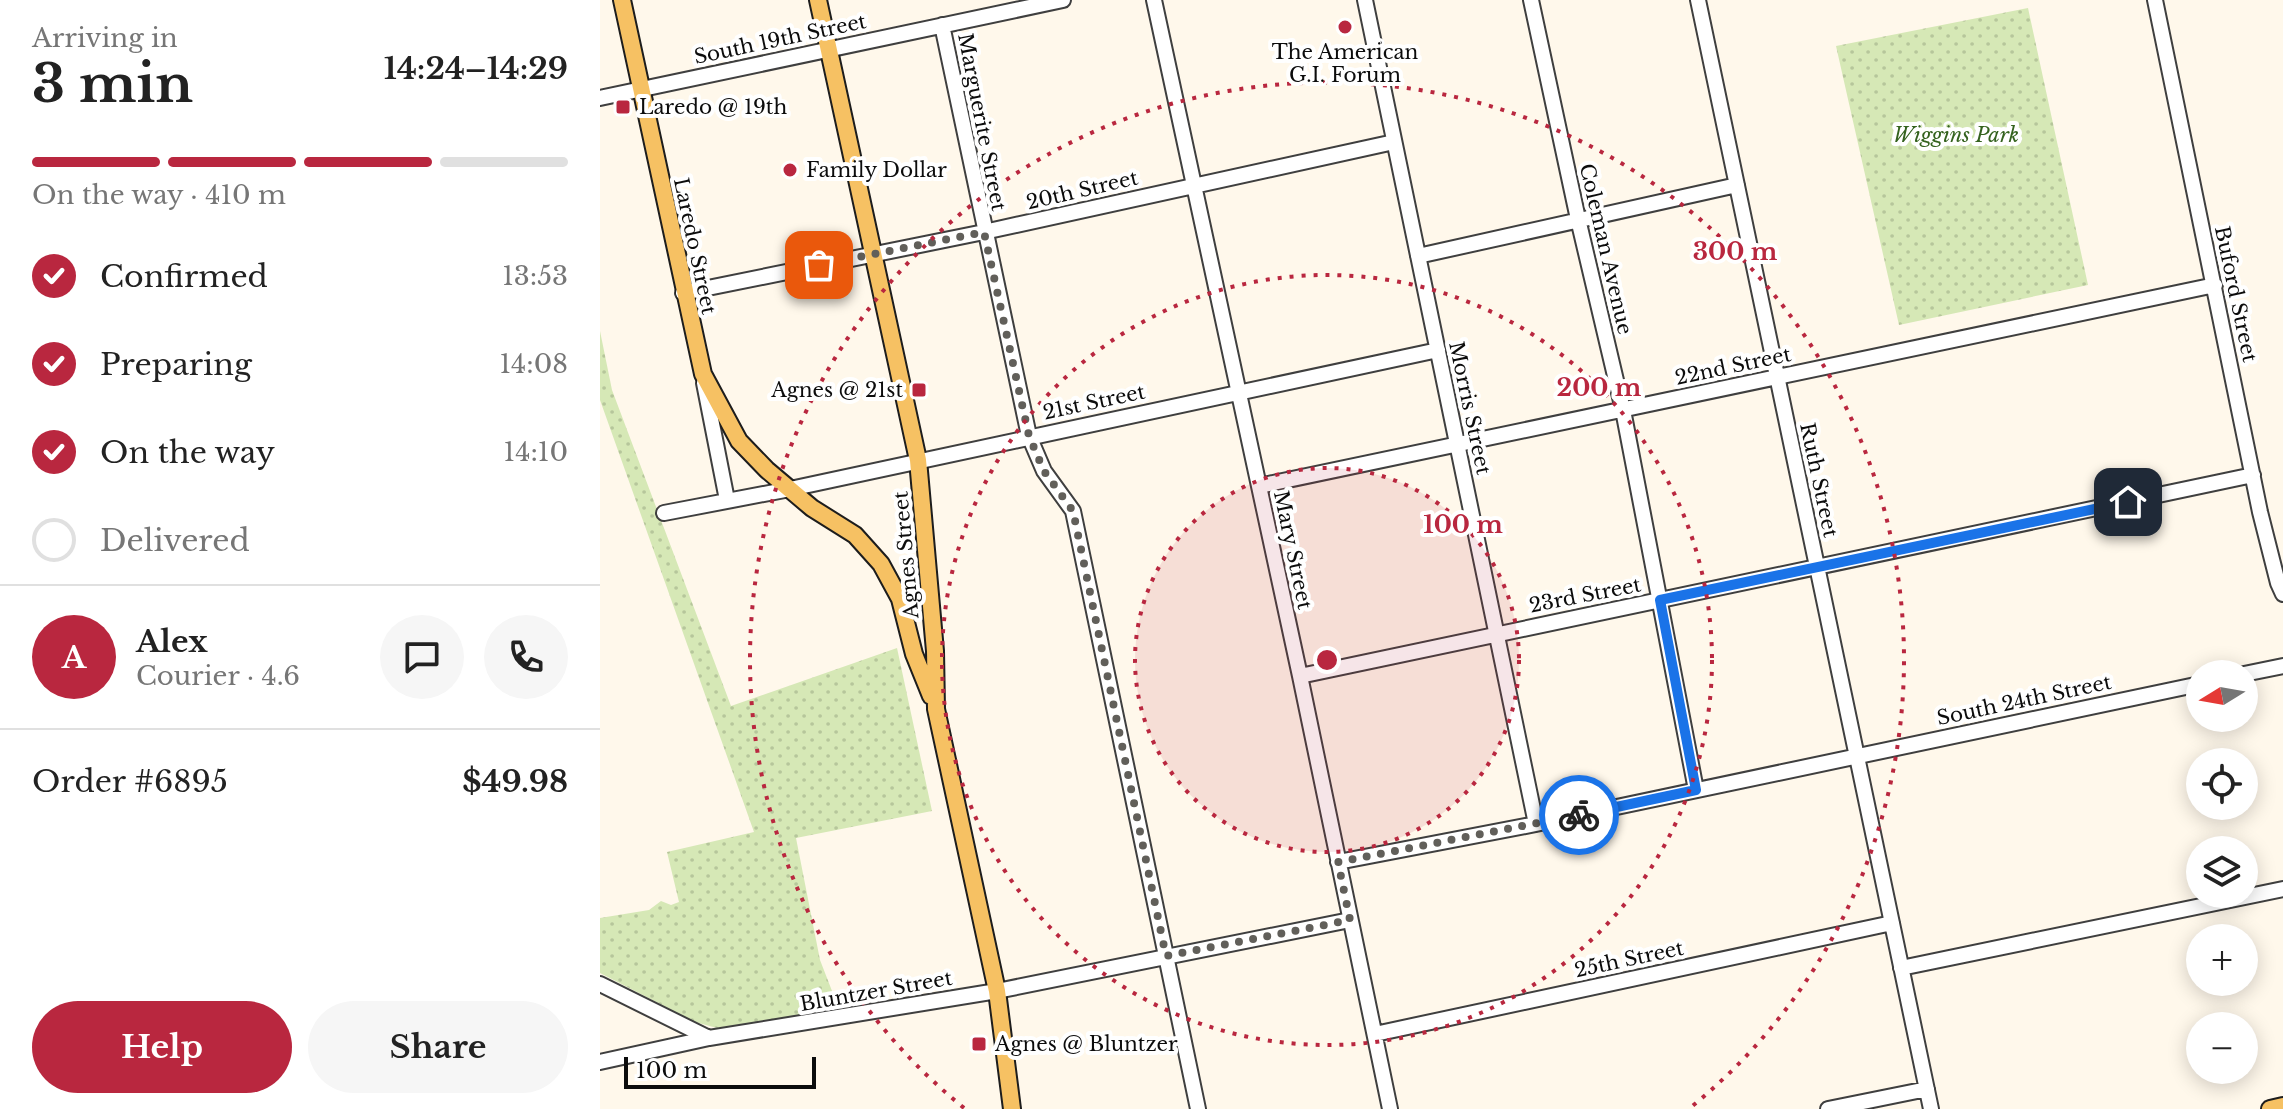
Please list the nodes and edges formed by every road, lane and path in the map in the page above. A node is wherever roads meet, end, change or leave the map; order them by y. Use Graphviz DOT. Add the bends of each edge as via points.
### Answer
graph roads {
  1 [pos="622,0"];
  2 [pos="818,0"];
  3 [pos="1063,0"];
  4 [pos="1154,0"];
  5 [pos="1365,0"];
  6 [pos="1531,0"];
  7 [pos="1698,0"];
  8 [pos="2155,0"];
  9 [pos="942,25"];
  10 [pos="828,49"];
  11 [pos="641,90"];
  12 [pos="600,98"];
  13 [pos="1394,142"];
  14 [pos="1194,185"];
  15 [pos="1737,185"];
  16 [pos="1578,219"];
  17 [pos="984,232"];
  18 [pos="873,254"];
  19 [pos="1418,256"];
  20 [pos="2215,285"];
  21 [pos="683,293"];
  22 [pos="1438,350"];
  23 [pos="703,374"];
  24 [pos="1777,377"];
  25 [pos="1240,392"];
  26 [pos="1623,410"];
  27 [pos="1029,436"];
  28 [pos="1457,445"];
  29 [pos="918,460"];
  30 [pos="2253,475"];
  31 [pos="1259,486"];
  32 [pos="790,489"];
  33 [pos="727,500"];
  34 [pos="664,513"];
  35 [pos="1817,567"];
  36 [pos="2283,594"];
  37 [pos="1660,600"];
  38 [pos="1496,633"];
  39 [pos="2283,666"];
  40 [pos="2258,671"];
  41 [pos="1300,676"];
  42 [pos="2186,687"];
  43 [pos="936,709"];
  44 [pos="1857,756"];
  45 [pos="1696,790"];
  46 [pos="1536,824"];
  47 [pos="1338,862"];
  48 [pos="2283,889"];
  49 [pos="1350,920"];
  50 [pos="1892,923"];
  51 [pos="1166,956"];
  52 [pos="1901,968"];
  53 [pos="600,984"];
  54 [pos="997,991"];
  55 [pos="1375,1034"];
  56 [pos="709,1038"];
  57 [pos="600,1062"];
  58 [pos="1927,1089"];
  59 [pos="2283,1106"];
  60 [pos="1012,1109"];
  61 [pos="1198,1109"];
  62 [pos="1390,1109"];
  63 [pos="1828,1109"];
  64 [pos="1931,1109"];
  65 [pos="2270,1109"];
  1 -- 11 [label="main road, Laredo Street"];
  2 -- 10 [label="main road, Agnes Street"];
  3 -- 9 [label="street, South 19th Street"];
  4 -- 14 [label="street, Mary Street"];
  5 -- 13 [label="street, Morris Street"];
  6 -- 16 [label="street, Coleman Avenue"];
  7 -- 15 [label="street, Ruth Street"];
  8 -- 20 [label="street, Buford Street"];
  9 -- 10 [label="street, South 19th Street"];
  9 -- 17 [label="street, Marguerite Street"];
  10 -- 11 [label="street, South 19th Street"];
  10 -- 18 [label="main road, Agnes Street"];
  11 -- 12 [label="street, South 19th Street"];
  11 -- 21 [label="main road, Laredo Street"];
  13 -- 14 [label="street, 20th Street"];
  13 -- 19 [label="street, Morris Street"];
  14 -- 17 [label="street, 20th Street"];
  14 -- 25 [label="street, Mary Street"];
  15 -- 16 [label="street"];
  15 -- 24 [label="street, Ruth Street"];
  16 -- 19 [label="street"];
  16 -- 26 [label="street, Coleman Avenue"];
  17 -- 18 [label="street, 20th Street"];
  17 -- 27 [label="street, Marguerite Street"];
  18 -- 21 [label="street, 20th Street"];
  18 -- 29 [label="main road, Agnes Street"];
  19 -- 22 [label="street, Morris Street"];
  20 -- 24 [label="street, 22nd Street"];
  20 -- 30 [label="street, Buford Street"];
  21 -- 23 [label="main road, Laredo Street"];
  22 -- 25 [label="street, 21st Street"];
  22 -- 28 [label="street, Morris Street"];
  23 -- 32 [label="main road" via="739,441"];
  23 -- 33 [label="street, Laredo Street"];
  24 -- 26 [label="street, 22nd Street"];
  24 -- 35 [label="street, Ruth Street"];
  25 -- 27 [label="street, 21st Street"];
  25 -- 31 [label="street, Mary Street"];
  26 -- 28 [label="street, 22nd Street"];
  26 -- 37 [label="street, Coleman Avenue"];
  27 -- 29 [label="street, 21st Street"];
  27 -- 51 [label="street, Marguerite Street" via="1044,471 1073,511"];
  28 -- 31 [label="street, 22nd Street"];
  28 -- 38 [label="street, Morris Street"];
  29 -- 32 [label="street, 21st Street"];
  29 -- 43 [label="main road, Agnes Street"];
  30 -- 35 [label="street, 23rd Street"];
  30 -- 36 [label="street, Buford Street"];
  31 -- 41 [label="street, Mary Street"];
  32 -- 33 [label="street, 21st Street"];
  32 -- 43 [label="main road" via="855,535 881,564 900,599"];
  33 -- 34 [label="street, 21st Street"];
  35 -- 37 [label="street, 23rd Street"];
  35 -- 44 [label="street, Ruth Street"];
  37 -- 38 [label="street, 23rd Street"];
  37 -- 45 [label="street, Coleman Avenue"];
  38 -- 41 [label="street, 23rd Street"];
  38 -- 46 [label="street, Morris Street"];
  39 -- 40 [label="street"];
  41 -- 47 [label="street, Mary Street"];
  42 -- 44 [label="street, South 24th Street"];
  43 -- 54 [label="main road, Agnes Street"];
  44 -- 45 [label="street, South 24th Street"];
  44 -- 50 [label="street, Ruth Street"];
  45 -- 46 [label="street, South 24th Street"];
  46 -- 47 [label="street, South 24th Street"];
  47 -- 49 [label="street, Mary Street"];
  48 -- 52 [label="street"];
  49 -- 51 [label="street, Bluntzer Street"];
  49 -- 55 [label="street, Mary Street"];
  50 -- 52 [label="street, Ruth Street"];
  50 -- 55 [label="street, 25th Street"];
  51 -- 54 [label="street, Bluntzer Street"];
  51 -- 61 [label="street, Marguerite Street"];
  52 -- 58 [label="street, Ruth Street"];
  53 -- 56 [label="street"];
  54 -- 56 [label="street, Bluntzer Street"];
  54 -- 60 [label="main road, Agnes Street"];
  55 -- 62 [label="street, Mary Street"];
  56 -- 57 [label="street, Bluntzer Street"];
  58 -- 63 [label="street"];
  58 -- 64 [label="street, Ruth Street"];
  59 -- 65 [label="main road"];
}
